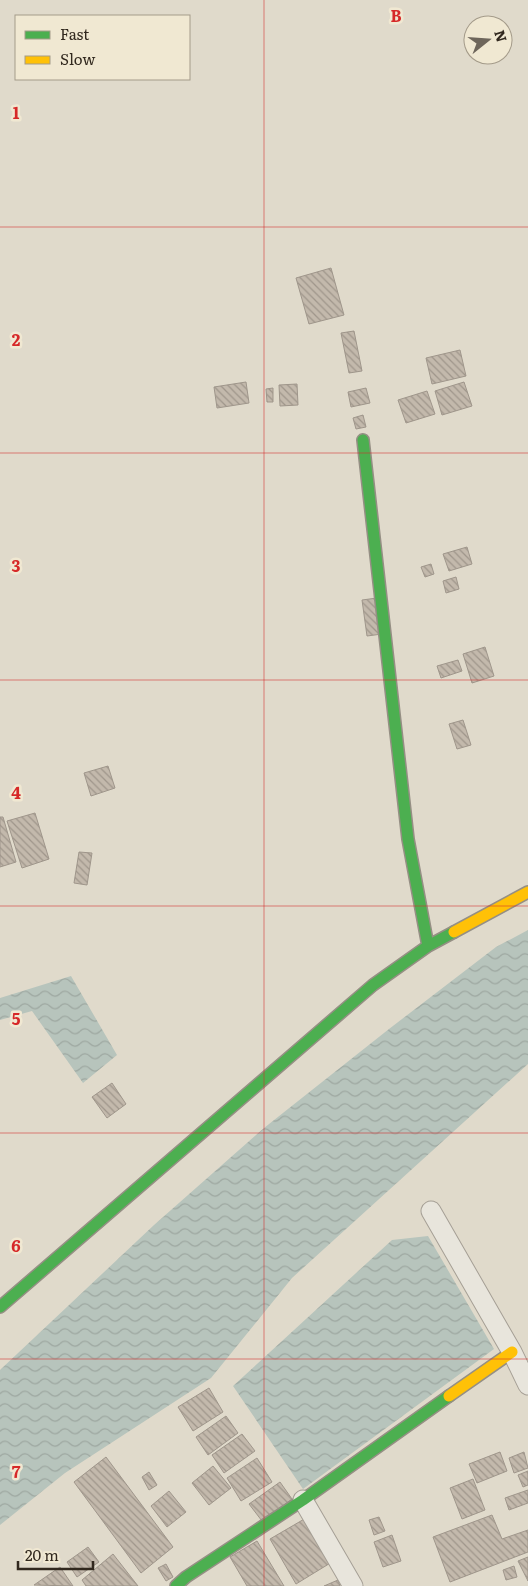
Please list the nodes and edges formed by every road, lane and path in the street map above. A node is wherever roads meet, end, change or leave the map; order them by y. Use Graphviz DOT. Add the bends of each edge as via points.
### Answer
graph roads {
  1 [pos="363,440"];
  2 [pos="528,892"];
  3 [pos="428,946"];
  4 [pos="431,1211"];
  5 [pos="0,1307"];
  6 [pos="512,1352"];
  7 [pos="528,1385"];
  8 [pos="303,1500"];
  9 [pos="176,1586"];
  10 [pos="353,1586"];
  1 -- 3 [label="street" via="408,839"];
  2 -- 3 [label="street"];
  3 -- 5 [label="street" via="374,985"];
  4 -- 6 [label="street"];
  6 -- 7 [label="street"];
  6 -- 8 [label="street"];
  8 -- 9 [label="street"];
  8 -- 10 [label="street"];
}
